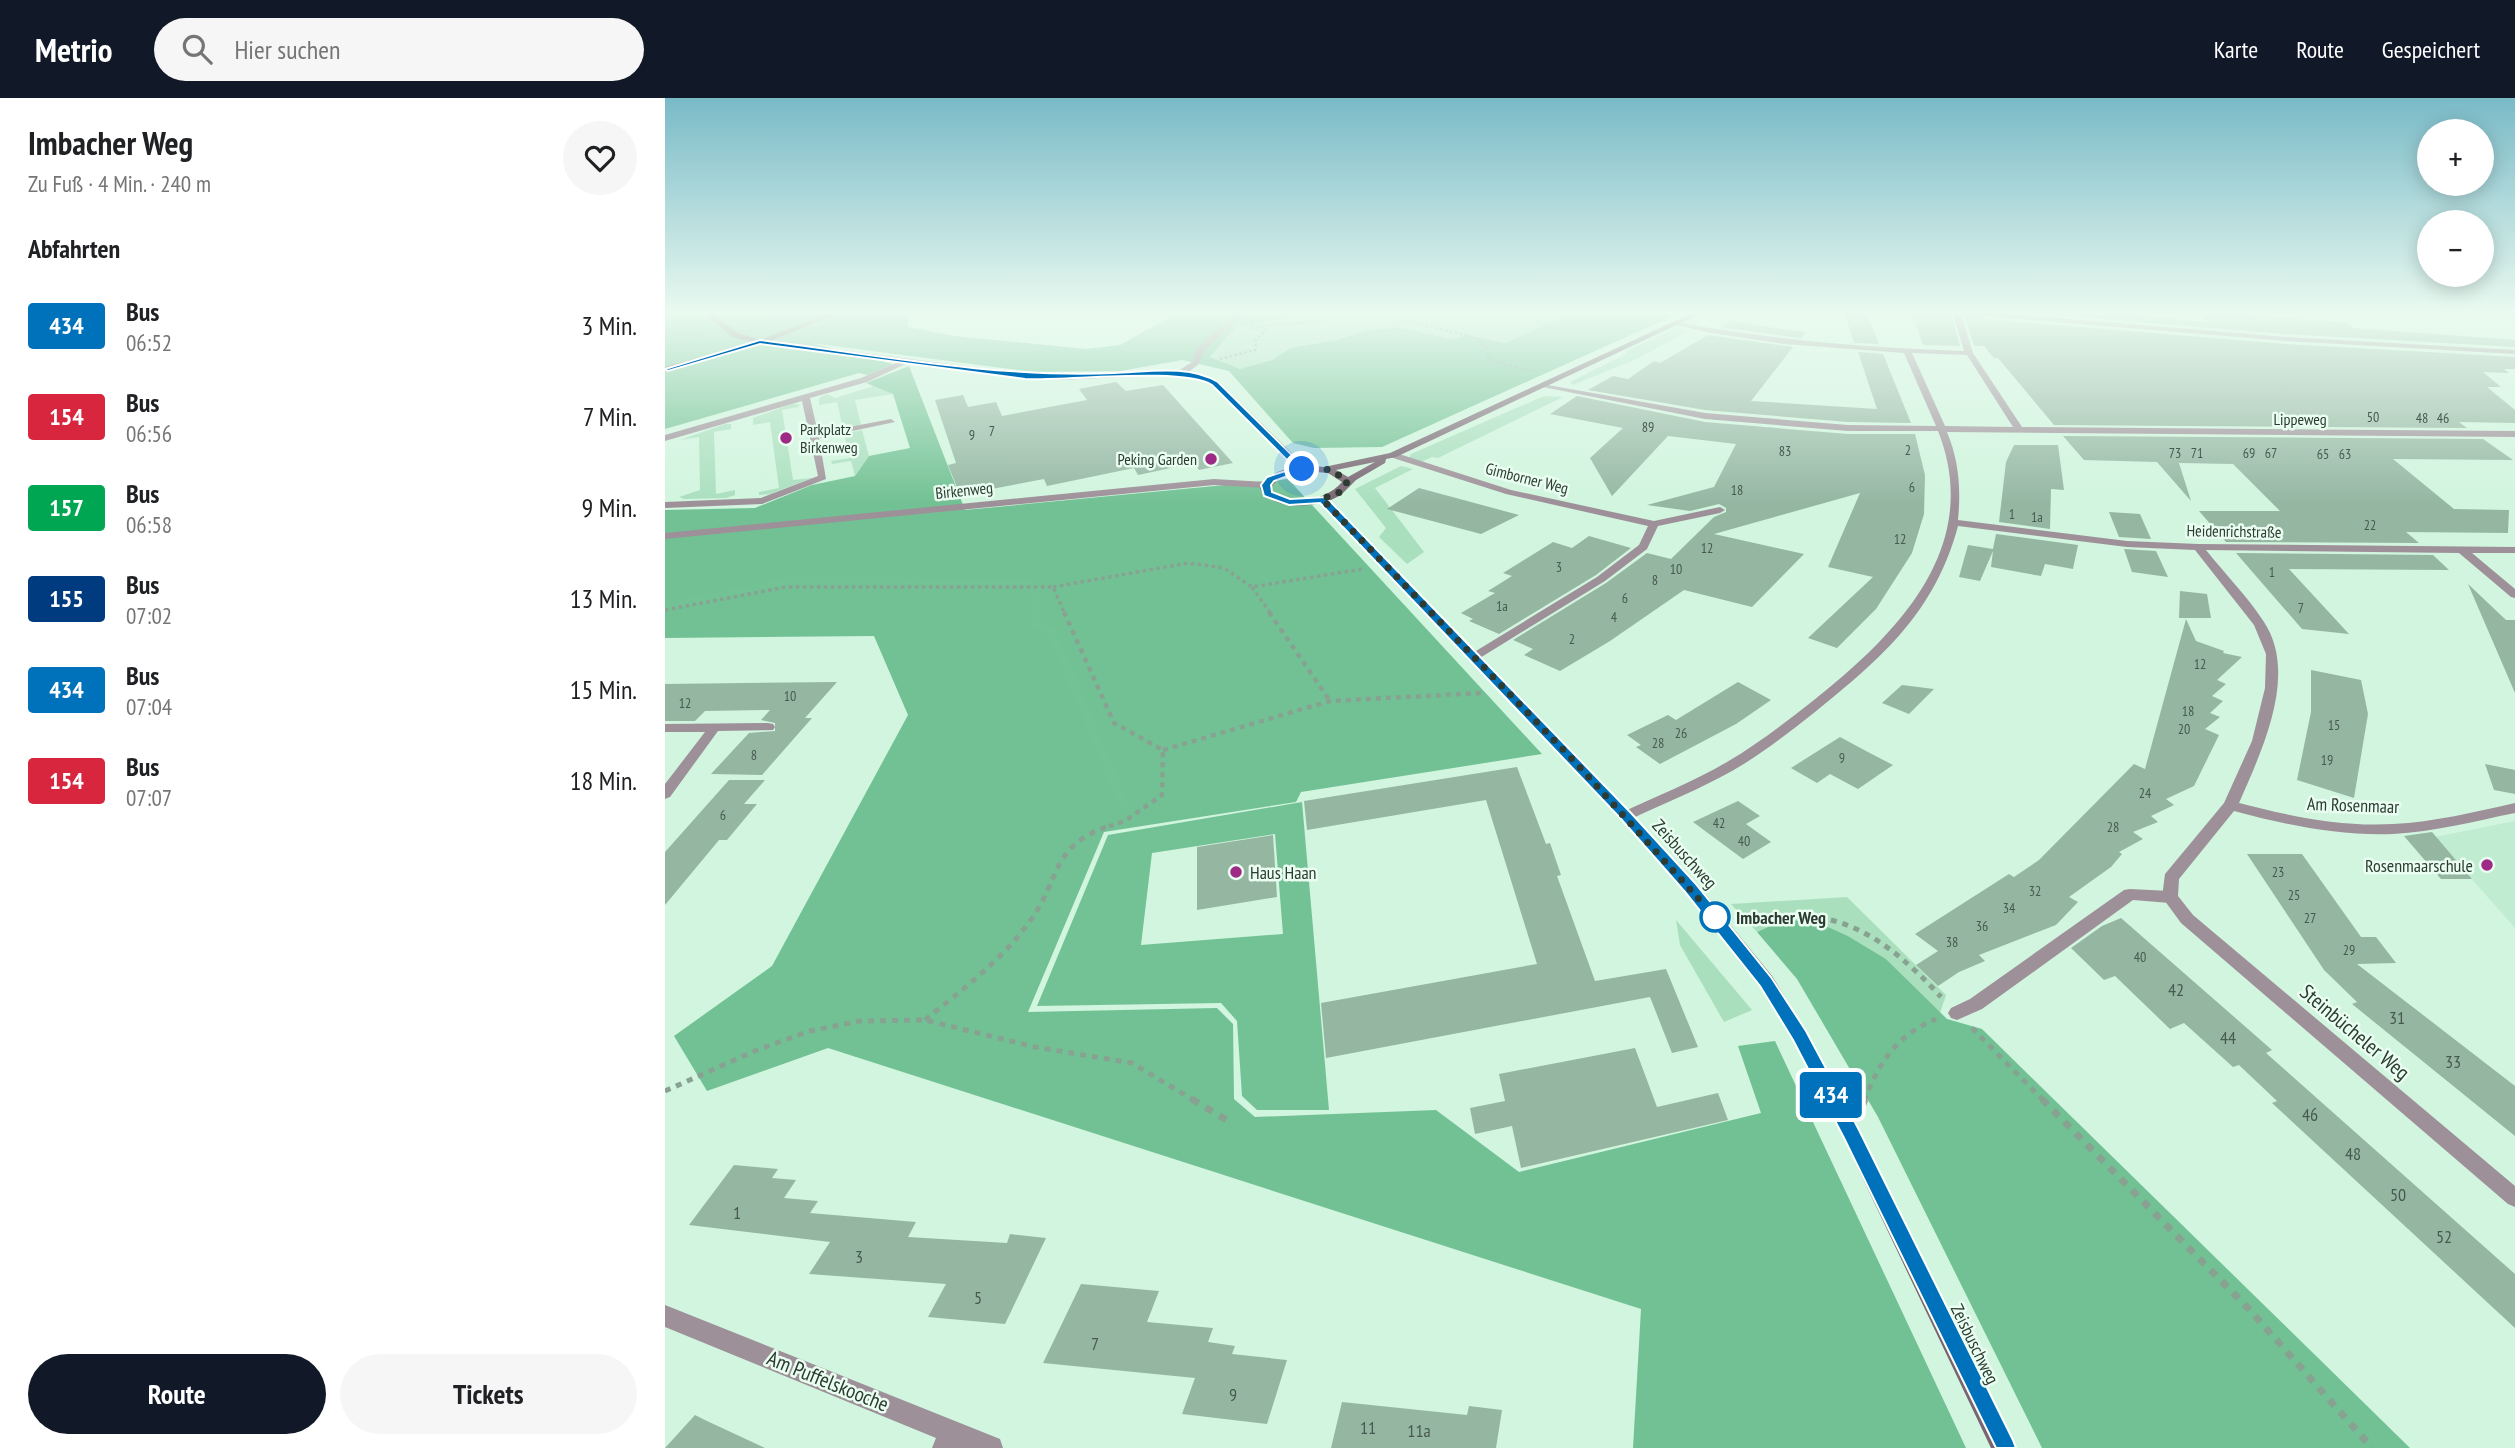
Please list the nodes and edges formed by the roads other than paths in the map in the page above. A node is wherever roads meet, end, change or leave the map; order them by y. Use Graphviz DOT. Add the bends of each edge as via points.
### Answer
graph roads {
  1 [pos="872,377"];
  2 [pos="1198,377"];
  3 [pos="1561,377"];
  4 [pos="1918,377"];
  5 [pos="1985,377"];
  6 [pos="1542,386"];
  7 [pos="802,398"];
  8 [pos="891,422"];
  9 [pos="1941,430"];
  10 [pos="2020,431"];
  11 [pos="2515,434"];
  12 [pos="815,436"];
  13 [pos="665,438"];
  14 [pos="1390,456"];
  15 [pos="1302,469"];
  16 [pos="1326,469"];
  17 [pos="1347,482"];
  18 [pos="1266,485"];
  19 [pos="1322,499"];
  20 [pos="665,505"];
  21 [pos="1720,510"];
  22 [pos="1953,522"];
  23 [pos="1654,524"];
  24 [pos="665,536"];
  25 [pos="2198,547"];
  26 [pos="2461,549"];
  27 [pos="2515,550"];
  28 [pos="2515,595"];
  29 [pos="1475,657"];
  30 [pos="715,727"];
  31 [pos="768,727"];
  32 [pos="665,728"];
  33 [pos="665,794"];
  34 [pos="2231,805"];
  35 [pos="2515,808"];
  36 [pos="1626,816"];
  37 [pos="2170,897"];
  38 [pos="1957,1013"];
  39 [pos="2515,1198"];
  40 [pos="665,1316"];
  41 [pos="948,1440"];
  42 [pos="991,1448"];
  43 [pos="2004,1448"];
  1 -- 7 [label="street"];
  2 -- 15 [label="street" via="1215,383"];
  3 -- 6 [label="street"];
  4 -- 9 [label="street"];
  5 -- 10 [label="street"];
  6 -- 9 [label="street, Lippeweg" via="1706,416"];
  6 -- 14 [label="street"];
  7 -- 12 [label="street" via="807,400"];
  7 -- 13 [label="street"];
  8 -- 12 [label="street"];
  9 -- 10 [label="street, Lippeweg"];
  9 -- 22 [label="street" via="1953,461"];
  10 -- 11 [label="street, Lippeweg"];
  12 -- 20 [label="street" via="823,477 762,501"];
  14 -- 16 [label="street"];
  14 -- 17 [label="street"];
  14 -- 23 [label="street, Gimborner Weg" via="1509,492"];
  15 -- 16 [label="street"];
  15 -- 18 [label="street" via="1279,475"];
  16 -- 17 [label="street" via="1341,474"];
  17 -- 19 [label="street" via="1340,492"];
  18 -- 19 [label="street" via="1267,494 1280,500"];
  18 -- 24 [label="street, Birkenweg" via="1214,482"];
  19 -- 29 [label="street, Zeisbuschweg"];
  21 -- 23 [label="street, Gimborner Weg"];
  22 -- 25 [label="street, Heidenrichstraße" via="2127,544"];
  22 -- 36 [label="street" via="1935,579 1912,615 1870,659 1730,766"];
  23 -- 29 [label="street" via="1643,547 1601,579"];
  25 -- 26 [label="street, Heidenrichstraße"];
  25 -- 34 [label="street" via="2260,624 2272,654 2271,688 2259,741"];
  26 -- 27 [label="street, Heidenrichstraße"];
  26 -- 28 [label="street"];
  29 -- 36 [label="street, Zeisbuschweg"];
  30 -- 31 [label="street"];
  30 -- 32 [label="street"];
  30 -- 33 [label="street"];
  34 -- 35 [label="street, Am Rosenmaar" via="2328,827 2393,829"];
  34 -- 37 [label="street" via="2171,877"];
  36 -- 43 [label="street, Zeisbuschweg" via="1728,933 1788,1017 1851,1134"];
  37 -- 38 [label="street" via="2130,894"];
  37 -- 39 [label="street, Steinbücheler Weg" via="2186,919"];
  40 -- 41 [label="street, Am Puffelskooche"];
  41 -- 42 [label="street, Am Puffelskooche"];
}
